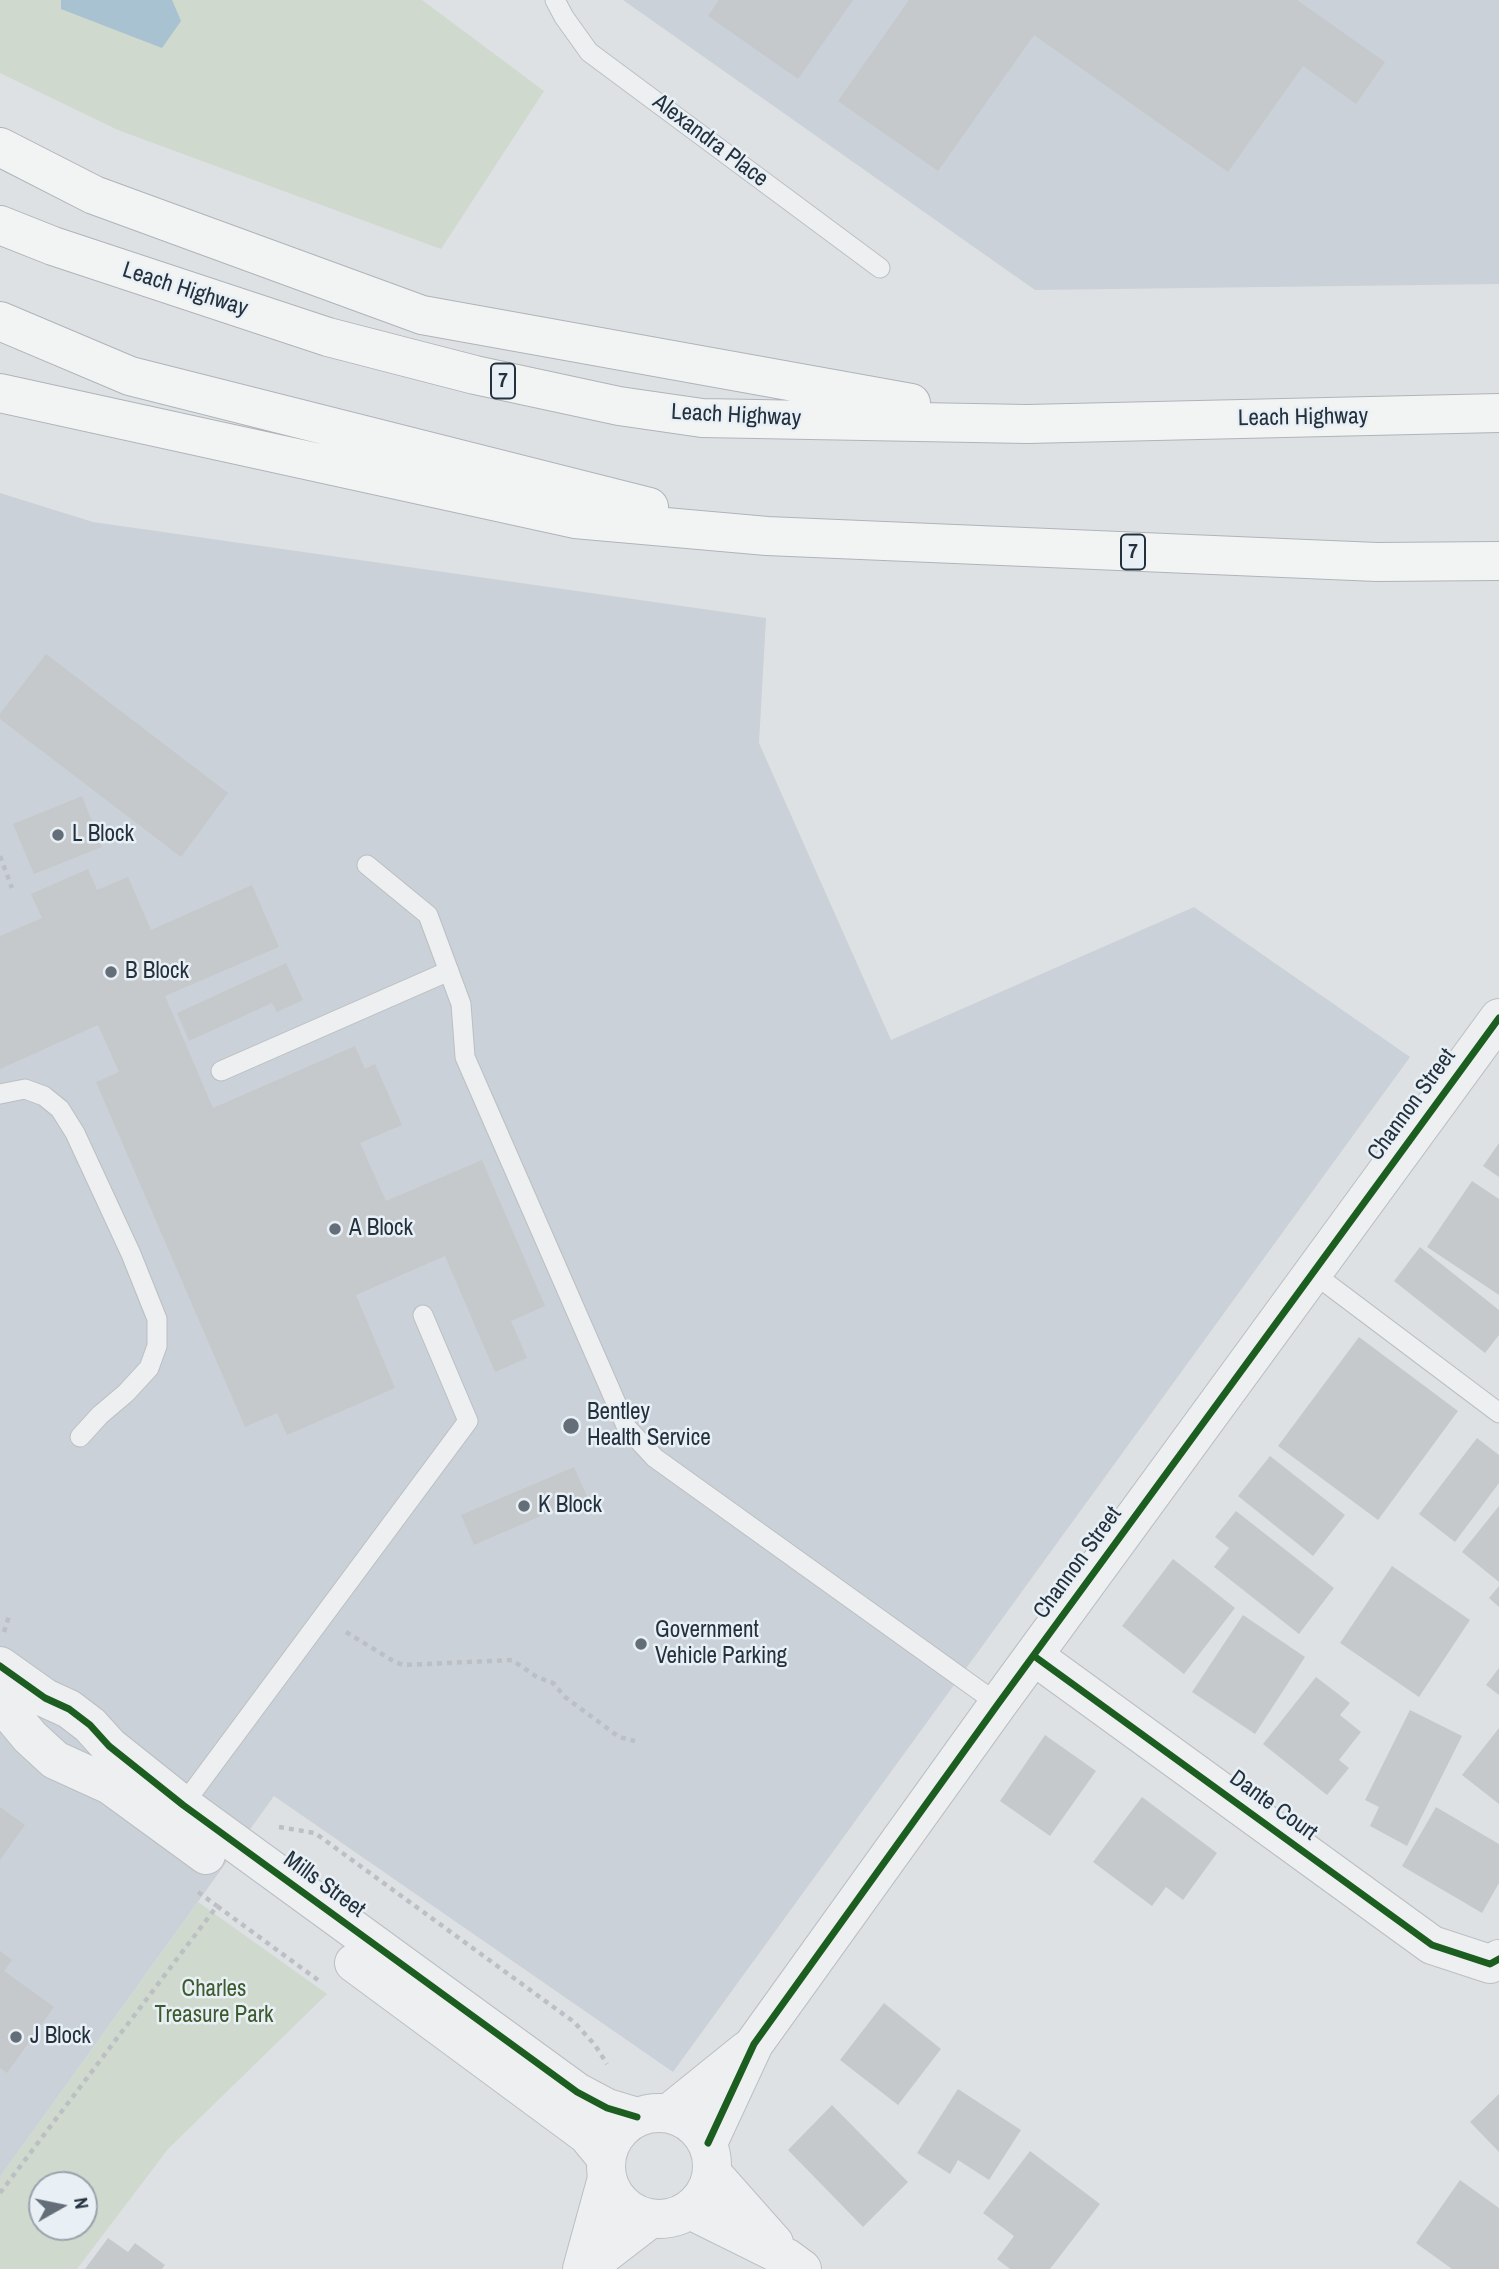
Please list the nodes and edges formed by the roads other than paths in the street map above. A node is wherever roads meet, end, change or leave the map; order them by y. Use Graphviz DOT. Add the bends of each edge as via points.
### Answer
graph roads {
  1 [pos="555,0"];
  2 [pos="0,147"];
  3 [pos="0,225"];
  4 [pos="880,268"];
  5 [pos="0,321"];
  6 [pos="0,393"];
  7 [pos="1499,413"];
  8 [pos="1027,424"];
  9 [pos="766,536"];
  10 [pos="1499,561"];
  11 [pos="367,864"];
  12 [pos="449,971"];
  13 [pos="1499,1018"];
  14 [pos="221,1071"];
  15 [pos="0,1094"];
  16 [pos="1312,1273"];
  17 [pos="423,1315"];
  18 [pos="1499,1413"];
  19 [pos="80,1437"];
  20 [pos="8,1650"];
  21 [pos="1034,1656"];
  22 [pos="998,1704"];
  23 [pos="0,1706"];
  24 [pos="175,1816"];
  25 [pos="1499,1959"];
  26 [pos="754,2044"];
  27 [pos="653,2115"];
  28 [pos="710,2158"];
  29 [pos="607,2168"];
  30 [pos="690,2210"];
  31 [pos="650,2219"];
  32 [pos="794,2264"];
  33 [pos="583,2269"];
  1 -- 4 [label="lane, Alexandra Place" via="589,51"];
  2 -- 8 [label="highway" via="94,195 422,315"];
  3 -- 8 [label="highway, Leach Highway / 7" via="328,337 619,406 702,418"];
  5 -- 9 [label="highway, 7" via="130,376"];
  6 -- 9 [label="highway" via="575,519"];
  7 -- 8 [label="highway, Leach Highway / 7"];
  9 -- 10 [label="highway, 7" via="1377,562"];
  11 -- 12 [label="lane" via="428,915"];
  12 -- 14 [label="lane"];
  12 -- 22 [label="lane" via="461,1004 465,1057 627,1427 654,1458"];
  13 -- 16 [label="street, Channon Street"];
  15 -- 19 [label="lane" via="25,1089 60,1109 120,1230 157,1319 157,1346 149,1368"];
  16 -- 18 [label="lane"];
  16 -- 21 [label="street, Channon Street"];
  17 -- 24 [label="lane" via="468,1421"];
  20 -- 24 [label="street, Mills Street" via="45,1698 90,1726"];
  21 -- 22 [label="street, Channon Street"];
  21 -- 25 [label="street, Dante Court" via="1432,1945 1490,1964"];
  22 -- 26 [label="street, Channon Street"];
  23 -- 24 [label="street, Mills Street" via="55,1760"];
  24 -- 27 [label="street, Mills Street" via="577,2092 607,2108"];
  24 -- 29 [label="street, Mills Street" via="587,2135"];
  26 -- 27 [label="street, Channon Street"];
  26 -- 28 [label="street, Channon Street"];
  27 -- 28 [label="street" via="684,2119 698,2129"];
  27 -- 29 [label="street" via="623,2126 612,2141"];
  28 -- 30 [label="street" via="708,2187"];
  28 -- 32 [label="street"];
  29 -- 31 [label="street" via="613,2193 623,2205"];
  29 -- 33 [label="street"];
  30 -- 31 [label="street"];
  30 -- 32 [label="street"];
  31 -- 33 [label="street"];
}
